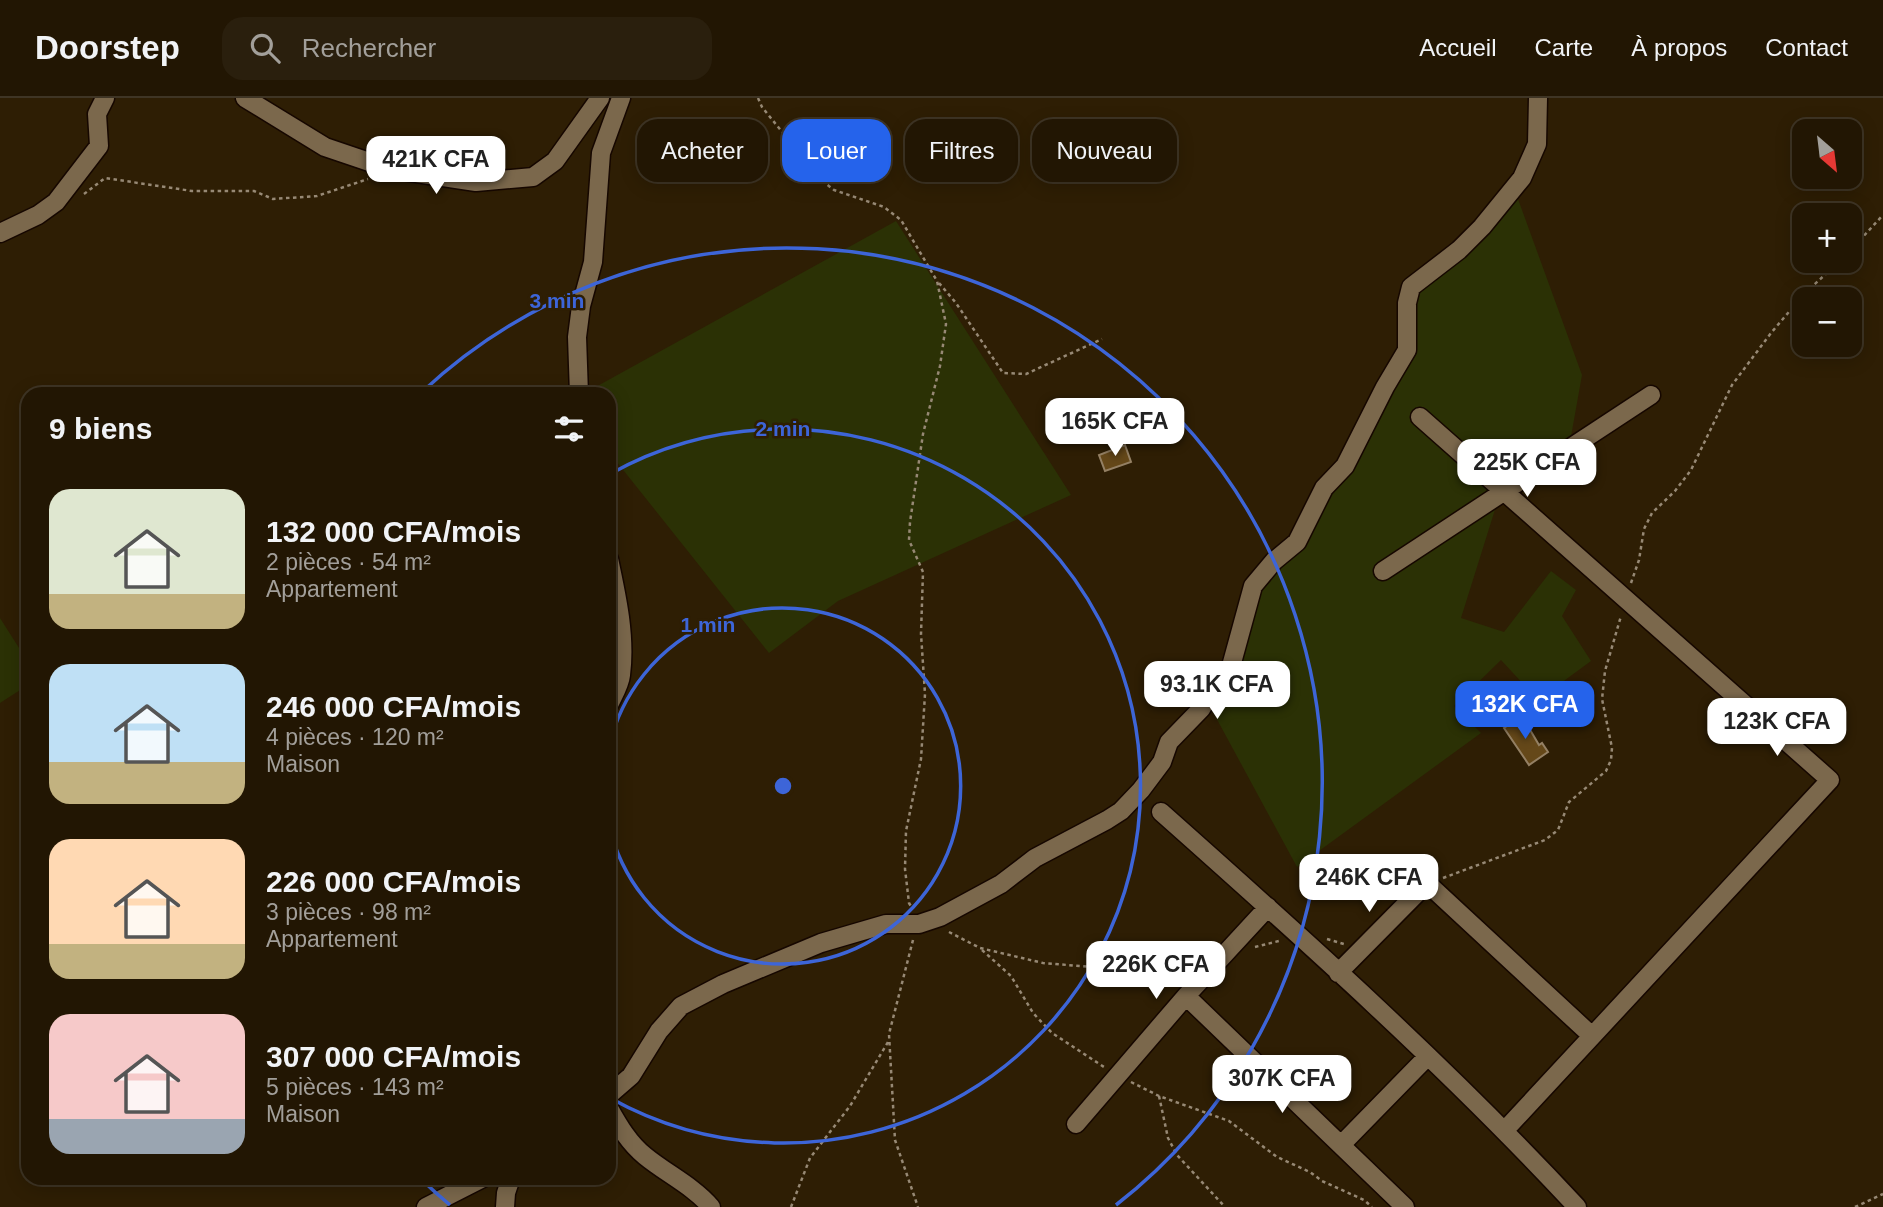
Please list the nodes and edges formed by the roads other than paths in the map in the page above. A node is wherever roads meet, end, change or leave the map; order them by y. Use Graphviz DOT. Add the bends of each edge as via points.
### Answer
graph roads {
  1 [pos="105,98"];
  2 [pos="245,98"];
  3 [pos="600,98"];
  4 [pos="621,98"];
  5 [pos="1538,98"];
  6 [pos="0,233"];
  7 [pos="579,387"];
  8 [pos="1651,395"];
  9 [pos="1420,417"];
  10 [pos="1504,491"];
  11 [pos="1382,571"];
  12 [pos="616,592"];
  13 [pos="616,689"];
  14 [pos="1161,813"];
  15 [pos="1268,907"];
  16 [pos="1338,973"];
  17 [pos="1186,996"];
  18 [pos="1592,1036"];
  19 [pos="1427,1057"];
  20 [pos="616,1089"];
  21 [pos="616,1120"];
  22 [pos="1076,1124"];
  23 [pos="1506,1130"];
  24 [pos="1341,1145"];
  25 [pos="469,1185"];
  26 [pos="509,1185"];
  27 [pos="425,1207"];
  28 [pos="505,1207"];
  29 [pos="711,1207"];
  30 [pos="1405,1207"];
  31 [pos="1577,1207"];
  1 -- 6 [label="street" via="97,114 99,146 56,202"];
  2 -- 3 [label="street" via="325,147 390,169 476,182 533,177 555,162"];
  4 -- 7 [label="street" via="601,153 593,262 577,337"];
  5 -- 20 [label="street" via="1537,144 1522,178 1459,250 1411,287 1407,350 1345,466 1324,488 1297,542 1254,586 1230,670 1169,742 1162,762 1121,811 940,917 919,924 886,924 821,943 681,1006 631,1076"];
  8 -- 10 [label="street"];
  9 -- 10 [label="street"];
  10 -- 11 [label="street"];
  10 -- 18 [label="street" via="1830,779"];
  12 -- 13 [label="street" via="622,642"];
  14 -- 15 [label="street"];
  15 -- 16 [label="street"];
  15 -- 17 [label="street"];
  16 -- 18 [label="street" via="1427,883"];
  16 -- 19 [label="street"];
  17 -- 22 [label="street"];
  17 -- 24 [label="street"];
  18 -- 23 [label="street"];
  19 -- 23 [label="street"];
  19 -- 24 [label="street"];
  21 -- 29 [label="street" via="645,1156"];
  23 -- 31 [label="street"];
  24 -- 30 [label="street"];
  25 -- 27 [label="street"];
  26 -- 28 [label="street"];
}
